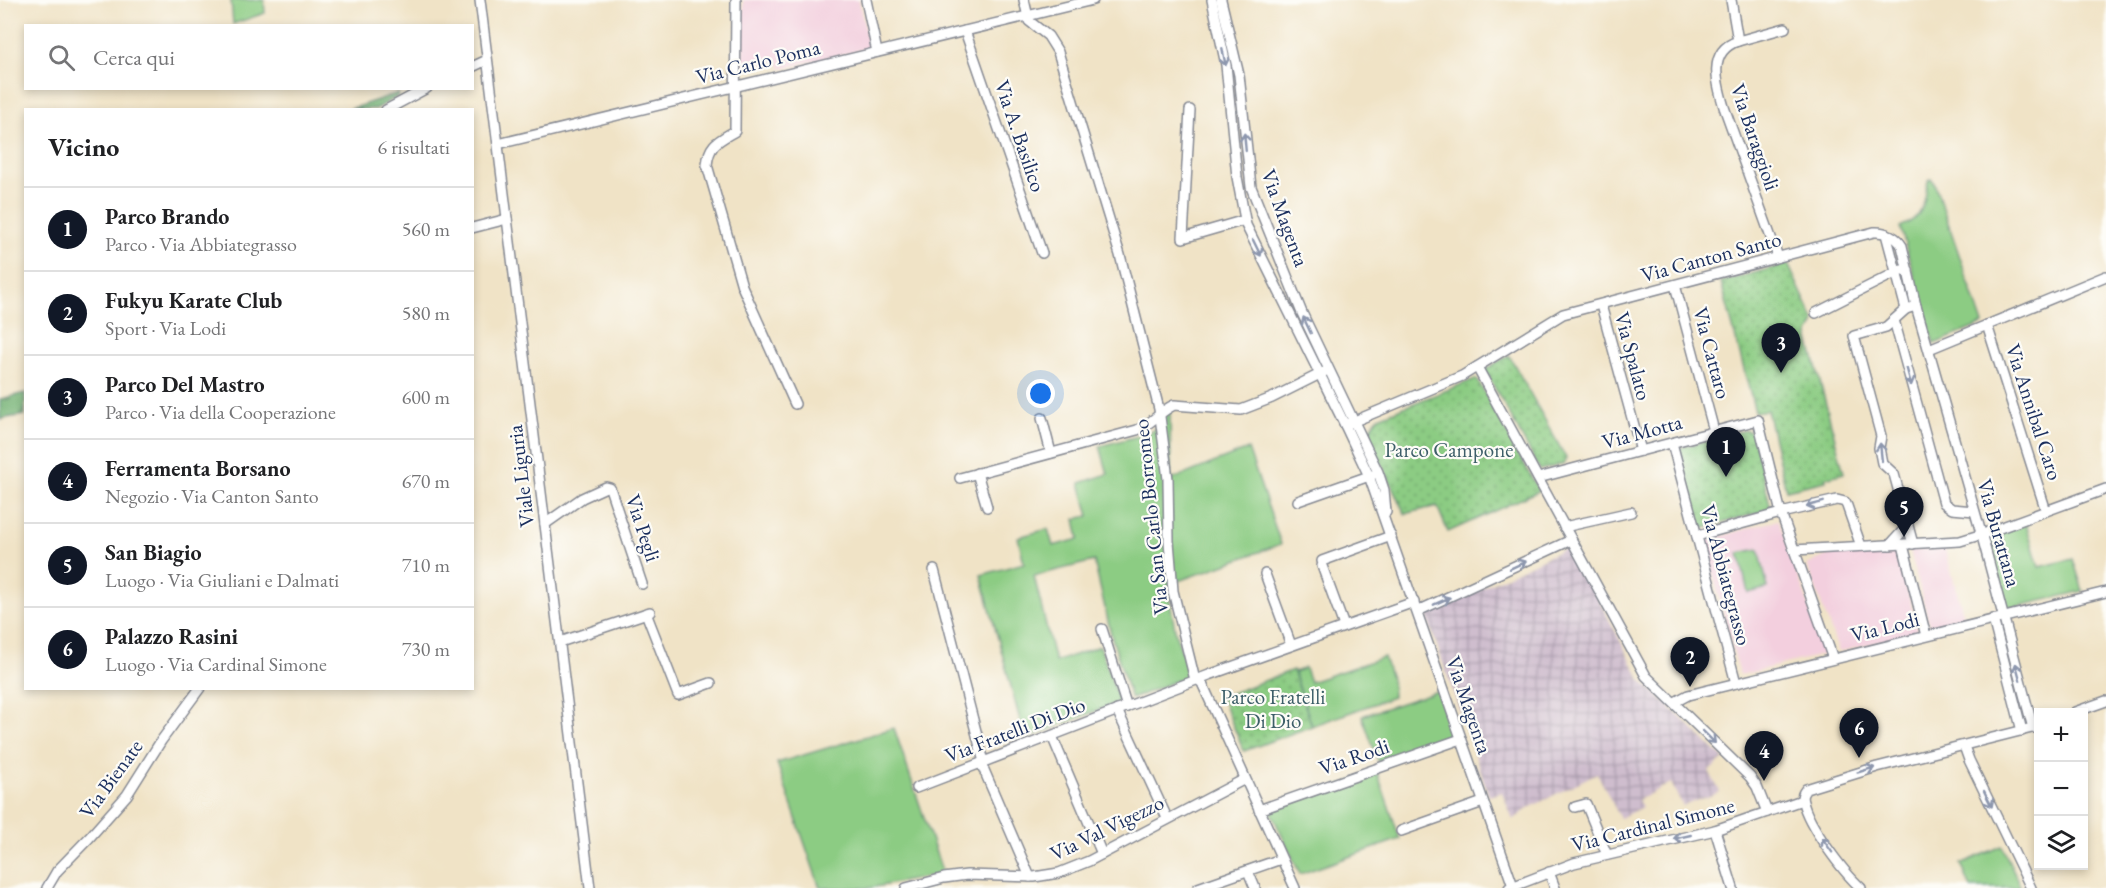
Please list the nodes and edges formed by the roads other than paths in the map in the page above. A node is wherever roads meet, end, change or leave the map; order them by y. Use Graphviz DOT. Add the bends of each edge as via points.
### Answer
graph roads {
  1 [pos="480,0"];
  2 [pos="736,0"];
  3 [pos="866,0"];
  4 [pos="1024,0"];
  5 [pos="1094,0"];
  6 [pos="1212,0"];
  7 [pos="1221,0"];
  8 [pos="1731,0"];
  9 [pos="1027,16"];
  10 [pos="1785,28"];
  11 [pos="965,31"];
  12 [pos="1738,41"];
  13 [pos="877,52"];
  14 [pos="487,60"];
  15 [pos="474,66"];
  16 [pos="737,86"];
  17 [pos="423,90"];
  18 [pos="390,108"];
  19 [pos="1190,110"];
  20 [pos="498,144"];
  21 [pos="1248,175"];
  22 [pos="1237,177"];
  23 [pos="507,219"];
  24 [pos="1245,220"];
  25 [pos="474,227"];
  26 [pos="1886,234"];
  27 [pos="1042,253"];
  28 [pos="1778,257"];
  29 [pos="1908,270"];
  30 [pos="1897,274"];
  31 [pos="2106,276"];
  32 [pos="1675,285"];
  33 [pos="1601,304"];
  34 [pos="1916,306"];
  35 [pos="1906,309"];
  36 [pos="1816,313"];
  37 [pos="1894,320"];
  38 [pos="1987,325"];
  39 [pos="1929,349"];
  40 [pos="1477,367"];
  41 [pos="1324,372"];
  42 [pos="795,404"];
  43 [pos="1159,416"];
  44 [pos="1042,418"];
  45 [pos="1349,423"];
  46 [pos="1714,431"];
  47 [pos="1672,443"];
  48 [pos="1641,451"];
  49 [pos="1051,453"];
  50 [pos="977,474"];
  51 [pos="1373,474"];
  52 [pos="960,478"];
  53 [pos="1538,478"];
  54 [pos="2106,489"];
  55 [pos="1298,501"];
  56 [pos="987,507"];
  57 [pos="1974,511"];
  58 [pos="2046,511"];
  59 [pos="1632,512"];
  60 [pos="1781,513"];
  61 [pos="545,524"];
  62 [pos="1908,525"];
  63 [pos="1564,527"];
  64 [pos="1982,535"];
  65 [pos="1391,536"];
  66 [pos="1697,536"];
  67 [pos="1571,540"];
  68 [pos="1913,544"];
  69 [pos="1890,545"];
  70 [pos="1903,545"];
  71 [pos="1861,546"];
  72 [pos="1794,550"];
  73 [pos="934,570"];
  74 [pos="1265,574"];
  75 [pos="642,584"];
  76 [pos="2106,592"];
  77 [pos="1416,607"];
  78 [pos="2004,616"];
  79 [pos="1993,619"];
  80 [pos="1344,626"];
  81 [pos="1102,629"];
  82 [pos="1926,636"];
  83 [pos="560,642"];
  84 [pos="1291,645"];
  85 [pos="1833,659"];
  86 [pos="1198,680"];
  87 [pos="711,683"];
  88 [pos="1736,683"];
  89 [pos="199,690"];
  90 [pos="2106,701"];
  91 [pos="1675,702"];
  92 [pos="2086,708"];
  93 [pos="1122,709"];
  94 [pos="2034,720"];
  95 [pos="2034,728"];
  96 [pos="2022,731"];
  97 [pos="1052,736"];
  98 [pos="1461,739"];
  99 [pos="1964,746"];
  100 [pos="983,762"];
  101 [pos="1245,778"];
  102 [pos="916,788"];
  103 [pos="1802,800"];
  104 [pos="1484,802"];
  105 [pos="1575,807"];
  106 [pos="1259,810"];
  107 [pos="1767,812"];
  108 [pos="1167,818"];
  109 [pos="1715,830"];
  110 [pos="1401,831"];
  111 [pos="1102,854"];
  112 [pos="1607,855"];
  113 [pos="1281,859"];
  114 [pos="1248,870"];
  115 [pos="1549,872"];
  116 [pos="1029,877"];
  117 [pos="1511,887"];
  118 [pos="46,888"];
  119 [pos="590,888"];
  120 [pos="906,888"];
  121 [pos="1198,888"];
  122 [pos="1255,888"];
  123 [pos="1295,888"];
  124 [pos="1555,888"];
  125 [pos="1732,888"];
  126 [pos="1861,888"];
  127 [pos="2031,888"];
  1 -- 14 [label="street"];
  2 -- 16 [label="street"];
  3 -- 13 [label="street"];
  4 -- 9 [label="street"];
  5 -- 9 [label="street, Via Carlo Poma"];
  6 -- 22 [label="street, Via Magenta, one-way" via="1226,65"];
  21 -- 7 [label="street, Via Magenta, one-way" via="1239,80"];
  8 -- 12 [label="street"];
  9 -- 11 [label="street, Via Carlo Poma"];
  9 -- 43 [label="street, Via San Carlo Borromeo" via="1052,41 1059,55 1120,255"];
  10 -- 12 [label="street"];
  11 -- 13 [label="street, Via Carlo Poma"];
  11 -- 27 [label="street, Via A. Basilico"];
  12 -- 28 [label="street, Via Baraggioli" via="1720,54 1717,81"];
  13 -- 16 [label="street, Via Carlo Poma"];
  14 -- 15 [label="street"];
  14 -- 20 [label="street, Viale Liguria"];
  16 -- 20 [label="street, Via Carlo Poma"];
  16 -- 42 [label="street" via="735,131 713,145 706,165 742,286"];
  17 -- 18 [label="street"];
  19 -- 24 [label="street, Via Magenta" via="1183,238"];
  20 -- 23 [label="street, Viale Liguria"];
  21 -- 22 [label="street"];
  41 -- 21 [label="street, Via Magenta, one-way"];
  22 -- 24 [label="street, Via Magenta"];
  23 -- 25 [label="street"];
  23 -- 61 [label="street, Viale Liguria"];
  24 -- 41 [label="street, Via Magenta, one-way" via="1255,246"];
  26 -- 28 [label="street, Via Canton Santo" via="1874,232"];
  26 -- 29 [label="street" via="1900,243"];
  26 -- 30 [label="street"];
  28 -- 32 [label="street, Via Canton Santo"];
  29 -- 30 [label="street"];
  29 -- 34 [label="street"];
  30 -- 35 [label="street"];
  30 -- 36 [label="street"];
  31 -- 38 [label="street"];
  32 -- 33 [label="street, Via Canton Santo"];
  32 -- 46 [label="street, Via Cattaro"];
  33 -- 40 [label="street, Via Canton Santo" via="1559,316"];
  33 -- 48 [label="street, Via Spalato"];
  34 -- 35 [label="street"];
  34 -- 39 [label="street, Via Burattana"];
  35 -- 37 [label="street"];
  37 -- 57 [label="street, one-way" via="1944,503 1952,509"];
  62 -- 37 [label="street, one-way" via="1893,473 1882,463 1881,436 1854,336 1885,327"];
  38 -- 39 [label="street"];
  38 -- 58 [label="street, Via Annibal Caro"];
  39 -- 57 [label="street, Via Burattana"];
  40 -- 45 [label="street, Via Canton Santo"];
  40 -- 53 [label="street"];
  41 -- 43 [label="street" via="1239,411 1179,405 1169,407"];
  41 -- 45 [label="street, Via Magenta"];
  43 -- 49 [label="street" via="1137,430"];
  43 -- 86 [label="street, Via San Carlo Borromeo" via="1168,479 1173,591"];
  44 -- 49 [label="street"];
  45 -- 51 [label="street, Via Magenta"];
  46 -- 47 [label="street, Via Motta"];
  46 -- 60 [label="street, Via Motta" via="1759,421"];
  47 -- 48 [label="street, Via Motta"];
  47 -- 66 [label="street, Via Abbiategrasso"];
  48 -- 53 [label="street, Via Motta"];
  49 -- 50 [label="street"];
  50 -- 52 [label="street"];
  50 -- 56 [label="street"];
  51 -- 55 [label="street"];
  51 -- 65 [label="street, Via Magenta"];
  53 -- 63 [label="street"];
  54 -- 58 [label="street"];
  57 -- 64 [label="street, Via Burattana"];
  58 -- 64 [label="street"];
  59 -- 63 [label="street"];
  60 -- 66 [label="street"];
  71 -- 60 [label="street, one-way" via="1843,501 1832,500"];
  60 -- 72 [label="street"];
  61 -- 75 [label="street, Via Pegli" via="582,498 610,488"];
  61 -- 83 [label="street, Viale Liguria"];
  62 -- 68 [label="street"];
  62 -- 69 [label="street"];
  63 -- 67 [label="street"];
  64 -- 68 [label="street"];
  64 -- 78 [label="street, Via Burattana"];
  65 -- 77 [label="street, Via Magenta"];
  65 -- 80 [label="street" via="1322,563"];
  66 -- 88 [label="street, Via Abbiategrasso"];
  77 -- 67 [label="street, Via Fratelli Di Dio, one-way"];
  67 -- 91 [label="street" via="1646,676"];
  68 -- 70 [label="street"];
  69 -- 70 [label="street"];
  69 -- 71 [label="street"];
  70 -- 82 [label="street"];
  71 -- 72 [label="street"];
  72 -- 85 [label="street"];
  73 -- 100 [label="street"];
  74 -- 84 [label="street"];
  76 -- 78 [label="street, Via Lodi"];
  77 -- 80 [label="street, Via Fratelli Di Dio"];
  77 -- 98 [label="street, Via Magenta"];
  78 -- 79 [label="street, Via Lodi"];
  94 -- 78 [label="street, Via Burattana, one-way"];
  79 -- 82 [label="street, Via Lodi"];
  79 -- 96 [label="street, Via Burattana"];
  80 -- 84 [label="street, Via Fratelli Di Dio"];
  81 -- 93 [label="street"];
  82 -- 85 [label="street, Via Lodi"];
  83 -- 87 [label="street" via="648,613 678,695"];
  83 -- 119 [label="street, Viale Liguria"];
  84 -- 86 [label="street, Via Fratelli Di Dio"];
  85 -- 88 [label="street, Via Lodi"];
  86 -- 93 [label="street, Via Fratelli Di Dio"];
  86 -- 101 [label="street, Via San Carlo Borromeo" via="1203,683"];
  88 -- 91 [label="street, Via Lodi" via="1688,694"];
  89 -- 118 [label="street, Via Bienate" via="127,795"];
  90 -- 92 [label="street"];
  91 -- 107 [label="street, one-way" via="1752,779"];
  93 -- 97 [label="street, Via Fratelli Di Dio"];
  93 -- 108 [label="street"];
  95 -- 96 [label="street"];
  96 -- 99 [label="street"];
  97 -- 100 [label="street, Via Fratelli Di Dio"];
  97 -- 111 [label="street"];
  98 -- 104 [label="street, Via Magenta"];
  98 -- 106 [label="street, Via Rodi"];
  103 -- 99 [label="street, one-way" via="1803,792 1812,785"];
  99 -- 127 [label="street, one-way"];
  100 -- 102 [label="street, Via Fratelli Di Dio"];
  100 -- 116 [label="street"];
  101 -- 106 [label="street, Via San Carlo Borromeo"];
  101 -- 108 [label="street, Via Val Vigezzo"];
  103 -- 107 [label="street, Via Cardinal Simone"];
  126 -- 103 [label="street, one-way" via="1823,841"];
  104 -- 110 [label="street"];
  104 -- 117 [label="street, Via Magenta"];
  105 -- 112 [label="street" via="1586,804"];
  106 -- 113 [label="street, Via San Carlo Borromeo"];
  107 -- 109 [label="street, Via Cardinal Simone"];
  108 -- 111 [label="street, Via Val Vigezzo"];
  109 -- 112 [label="street, Via Cardinal Simone, one-way"];
  109 -- 125 [label="street"];
  111 -- 116 [label="street, Via Val Vigezzo" via="1059,873"];
  112 -- 115 [label="street, Via Cardinal Simone"];
  113 -- 114 [label="street"];
  113 -- 123 [label="street, Via San Carlo Borromeo"];
  114 -- 121 [label="street"];
  114 -- 122 [label="street"];
  115 -- 117 [label="street, Via Cardinal Simone"];
  115 -- 124 [label="street"];
  116 -- 120 [label="street, Via Val Vigezzo" via="967,875"];
}
